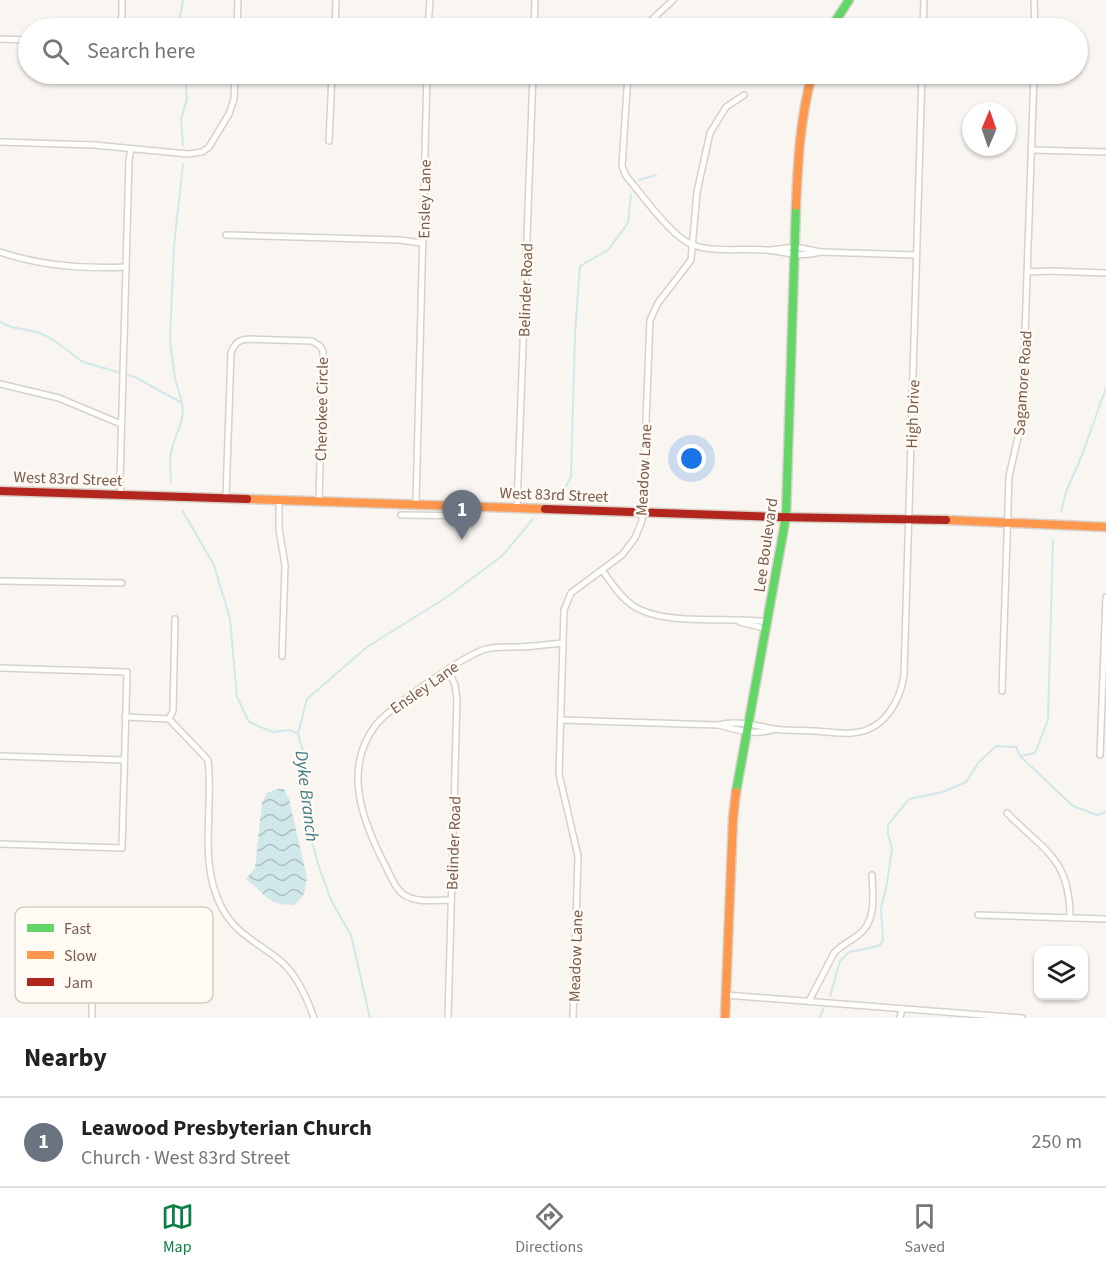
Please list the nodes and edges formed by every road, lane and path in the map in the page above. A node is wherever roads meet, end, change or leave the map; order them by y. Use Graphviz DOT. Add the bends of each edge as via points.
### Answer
graph roads {
  1 [pos="122,0"];
  2 [pos="238,0"];
  3 [pos="336,0"];
  4 [pos="430,0"];
  5 [pos="535,0"];
  6 [pos="673,0"];
  7 [pos="849,0"];
  8 [pos="924,0"];
  9 [pos="1034,0"];
  10 [pos="121,18"];
  11 [pos="237,18"];
  12 [pos="335,18"];
  13 [pos="429,18"];
  14 [pos="534,18"];
  15 [pos="654,18"];
  16 [pos="837,18"];
  17 [pos="923,18"];
  18 [pos="1035,18"];
  19 [pos="0,39"];
  20 [pos="18,40"];
  21 [pos="235,84"];
  22 [pos="332,84"];
  23 [pos="427,84"];
  24 [pos="533,84"];
  25 [pos="627,84"];
  26 [pos="809,84"];
  27 [pos="922,84"];
  28 [pos="1034,84"];
  29 [pos="744,94"];
  30 [pos="329,141"];
  31 [pos="0,142"];
  32 [pos="131,149"];
  33 [pos="1032,150"];
  34 [pos="1106,152"];
  35 [pos="226,235"];
  36 [pos="422,243"];
  37 [pos="692,245"];
  38 [pos="795,251"];
  39 [pos="0,252"];
  40 [pos="916,255"];
  41 [pos="126,267"];
  42 [pos="1028,272"];
  43 [pos="1106,273"];
  44 [pos="0,384"];
  45 [pos="121,424"];
  46 [pos="0,491"];
  47 [pos="121,495"];
  48 [pos="226,497"];
  49 [pos="279,499"];
  50 [pos="319,500"];
  51 [pos="416,503"];
  52 [pos="517,507"];
  53 [pos="643,512"];
  54 [pos="401,514"];
  55 [pos="476,516"];
  56 [pos="786,517"];
  57 [pos="908,518"];
  58 [pos="1007,523"];
  59 [pos="1106,527"];
  60 [pos="602,570"];
  61 [pos="0,581"];
  62 [pos="122,583"];
  63 [pos="1106,597"];
  64 [pos="175,619"];
  65 [pos="767,626"];
  66 [pos="1105,630"];
  67 [pos="563,643"];
  68 [pos="282,656"];
  69 [pos="0,668"];
  70 [pos="448,669"];
  71 [pos="1002,691"];
  72 [pos="125,717"];
  73 [pos="169,719"];
  74 [pos="561,720"];
  75 [pos="748,727"];
  76 [pos="1100,755"];
  77 [pos="0,756"];
  78 [pos="124,760"];
  79 [pos="1006,813"];
  80 [pos="0,844"];
  81 [pos="872,875"];
  82 [pos="451,900"];
  83 [pos="978,915"];
  84 [pos="1070,918"];
  85 [pos="1106,919"];
  86 [pos="726,995"];
  87 [pos="809,1001"];
  88 [pos="92,1003"];
  89 [pos="902,1009"];
  90 [pos="1006,1017"];
  91 [pos="92,1018"];
  92 [pos="314,1018"];
  93 [pos="448,1018"];
  94 [pos="573,1018"];
  95 [pos="725,1018"];
  96 [pos="900,1018"];
  97 [pos="1022,1018"];
  1 -- 10 [label="street"];
  2 -- 11 [label="street"];
  3 -- 12 [label="street"];
  4 -- 13 [label="street"];
  5 -- 14 [label="street"];
  6 -- 15 [label="street"];
  7 -- 16 [label="street"];
  8 -- 17 [label="street"];
  9 -- 18 [label="street"];
  19 -- 20 [label="street"];
  21 -- 32 [label="street" via="229,114 202,152"];
  22 -- 30 [label="street"];
  23 -- 36 [label="street, Ensley Lane"];
  24 -- 52 [label="street, Belinder Road"];
  25 -- 37 [label="street" via="622,166 626,176 675,234"];
  26 -- 38 [label="street, Lee Boulevard" via="800,131"];
  27 -- 40 [label="street, High Drive"];
  28 -- 33 [label="street, Sagamore Road"];
  29 -- 37 [label="street, Meadow Lane" via="726,107 710,133 697,192"];
  31 -- 32 [label="street"];
  32 -- 41 [label="street"];
  33 -- 34 [label="street"];
  33 -- 42 [label="street, Sagamore Road"];
  35 -- 36 [label="street"];
  36 -- 51 [label="street, Ensley Lane"];
  37 -- 38 [label="street"];
  37 -- 53 [label="street, Meadow Lane" via="691,260 650,320"];
  38 -- 40 [label="street"];
  38 -- 56 [label="street, Lee Boulevard"];
  39 -- 41 [label="street" via="50,265"];
  40 -- 57 [label="street, High Drive"];
  41 -- 45 [label="street"];
  42 -- 43 [label="street"];
  42 -- 58 [label="street, Sagamore Road" via="1022,420 1010,465"];
  44 -- 45 [label="street" via="59,398"];
  45 -- 47 [label="street"];
  46 -- 47 [label="street, West 83rd Street"];
  47 -- 48 [label="street, West 83rd Street"];
  48 -- 49 [label="street, West 83rd Street"];
  48 -- 50 [label="street, Cherokee Circle" via="231,353 240,339 260,339 312,341 323,351"];
  49 -- 50 [label="street, West 83rd Street"];
  49 -- 68 [label="street" via="285,566"];
  50 -- 51 [label="street, West 83rd Street"];
  51 -- 52 [label="street, West 83rd Street"];
  52 -- 53 [label="street, West 83rd Street"];
  53 -- 56 [label="street, West 83rd Street"];
  53 -- 60 [label="street, Meadow Lane" via="629,547"];
  54 -- 55 [label="street"];
  56 -- 57 [label="street, West 83rd Street"];
  56 -- 65 [label="street, Lee Boulevard"];
  57 -- 58 [label="street, West 83rd Street"];
  57 -- 75 [label="street, High Drive" via="902,687 894,707 874,725 857,732"];
  58 -- 59 [label="street, West 83rd Street"];
  58 -- 71 [label="street, Sagamore Road"];
  60 -- 65 [label="street" via="624,598 644,611"];
  60 -- 67 [label="street, Meadow Lane" via="567,599"];
  61 -- 62 [label="street"];
  63 -- 66 [label="street"];
  64 -- 73 [label="street" via="173,711"];
  65 -- 75 [label="street, Lee Boulevard"];
  66 -- 76 [label="street"];
  67 -- 70 [label="street, Ensley Lane" via="490,648"];
  67 -- 74 [label="street, Meadow Lane"];
  69 -- 72 [label="street" via="127,672"];
  70 -- 82 [label="street, Belinder Road" via="457,699"];
  70 -- 82 [label="street, Ensley Lane" via="376,725 361,754 358,783 368,831 401,892 414,899"];
  72 -- 73 [label="street"];
  72 -- 78 [label="street"];
  73 -- 92 [label="street" via="208,760 209,862 220,906 244,935 289,970"];
  74 -- 75 [label="street"];
  74 -- 94 [label="street, Meadow Lane" via="559,782 578,856"];
  75 -- 86 [label="street, Lee Boulevard" via="733,818"];
  77 -- 78 [label="street"];
  78 -- 80 [label="street" via="122,848"];
  79 -- 84 [label="street" via="1061,868 1069,894"];
  81 -- 87 [label="street" via="871,920 834,953"];
  82 -- 93 [label="street, Belinder Road"];
  83 -- 84 [label="street"];
  84 -- 85 [label="street"];
  86 -- 87 [label="street"];
  86 -- 95 [label="street, Lee Boulevard"];
  87 -- 89 [label="street"];
  88 -- 91 [label="street"];
  89 -- 90 [label="street"];
  89 -- 96 [label="street"];
  90 -- 97 [label="street"];
}
